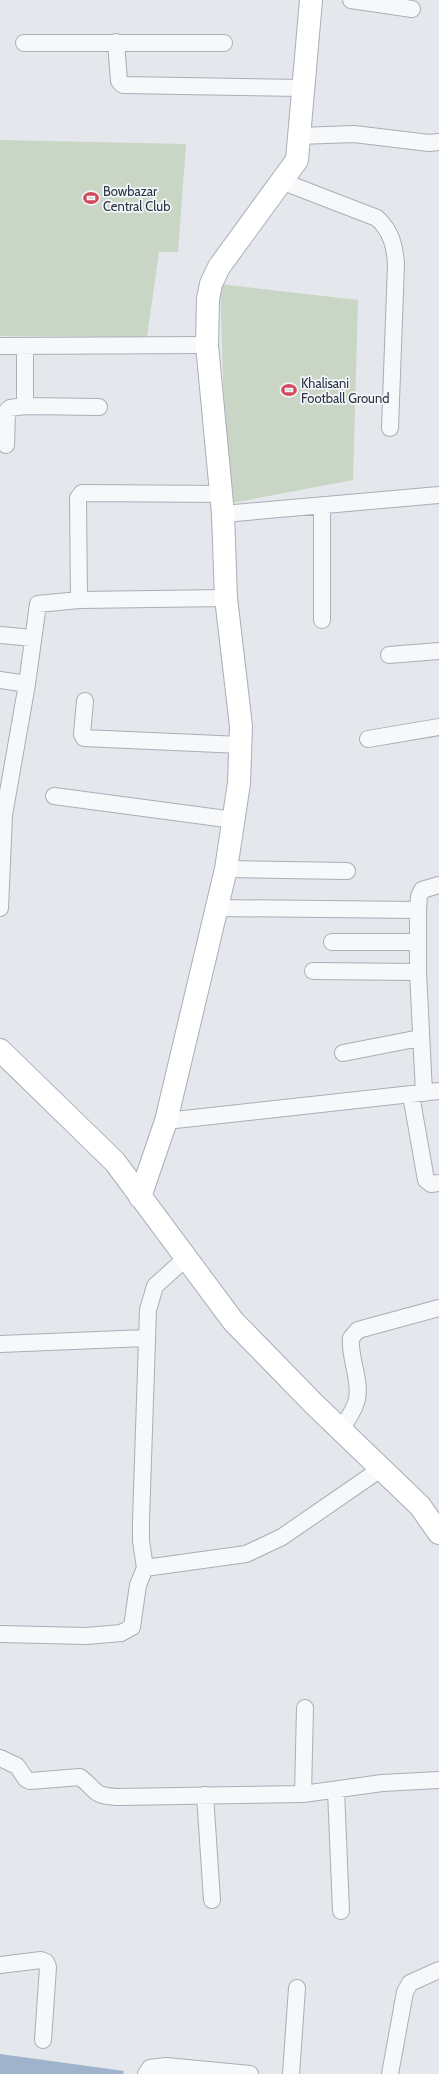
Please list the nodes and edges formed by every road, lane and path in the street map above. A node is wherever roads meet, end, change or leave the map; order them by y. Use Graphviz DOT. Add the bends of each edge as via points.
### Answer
graph roads {
  1 [pos="311,0"];
  2 [pos="351,0"];
  3 [pos="412,9"];
  4 [pos="116,42"];
  5 [pos="24,43"];
  6 [pos="224,43"];
  7 [pos="302,88"];
  8 [pos="299,136"];
  9 [pos="439,142"];
  10 [pos="281,181"];
  11 [pos="207,345"];
  12 [pos="0,346"];
  13 [pos="25,346"];
  14 [pos="25,406"];
  15 [pos="99,407"];
  16 [pos="390,428"];
  17 [pos="6,445"];
  18 [pos="439,495"];
  19 [pos="222,504"];
  20 [pos="322,506"];
  21 [pos="226,598"];
  22 [pos="79,600"];
  23 [pos="322,620"];
  24 [pos="0,635"];
  25 [pos="33,638"];
  26 [pos="439,651"];
  27 [pos="389,655"];
  28 [pos="0,680"];
  29 [pos="27,684"];
  30 [pos="85,701"];
  31 [pos="439,727"];
  32 [pos="368,739"];
  33 [pos="241,745"];
  34 [pos="54,796"];
  35 [pos="234,820"];
  36 [pos="226,869"];
  37 [pos="347,871"];
  38 [pos="439,884"];
  39 [pos="0,908"];
  40 [pos="216,908"];
  41 [pos="418,910"];
  42 [pos="332,942"];
  43 [pos="418,942"];
  44 [pos="313,971"];
  45 [pos="418,972"];
  46 [pos="420,1038"];
  47 [pos="0,1050"];
  48 [pos="343,1052"];
  49 [pos="425,1093"];
  50 [pos="166,1121"];
  51 [pos="439,1183"];
  52 [pos="140,1197"];
  53 [pos="186,1258"];
  54 [pos="439,1308"];
  55 [pos="146,1338"];
  56 [pos="0,1344"];
  57 [pos="341,1430"];
  58 [pos="382,1468"];
  59 [pos="438,1530"];
  60 [pos="145,1568"];
  61 [pos="0,1634"];
  62 [pos="305,1708"];
  63 [pos="0,1758"];
  64 [pos="439,1780"];
  65 [pos="336,1790"];
  66 [pos="303,1794"];
  67 [pos="205,1795"];
  68 [pos="212,1900"];
  69 [pos="341,1911"];
  70 [pos="0,1965"];
  71 [pos="439,1970"];
  72 [pos="297,1988"];
  73 [pos="43,2040"];
  74 [pos="146,2074"];
  75 [pos="250,2074"];
  76 [pos="291,2074"];
  77 [pos="390,2074"];
  1 -- 7 [label="street"];
  2 -- 3 [label="street"];
  4 -- 5 [label="street"];
  4 -- 6 [label="street"];
  4 -- 7 [label="street" via="119,81 123,84"];
  7 -- 8 [label="street"];
  8 -- 9 [label="street" via="354,134"];
  8 -- 10 [label="street" via="297,160"];
  10 -- 11 [label="street" via="219,267 211,284 206,318"];
  10 -- 16 [label="street" via="377,218 390,234 396,264"];
  11 -- 13 [label="street"];
  11 -- 19 [label="street"];
  12 -- 13 [label="street"];
  13 -- 14 [label="street"];
  14 -- 15 [label="street"];
  14 -- 17 [label="street" via="10,408 7,411"];
  18 -- 20 [label="street"];
  19 -- 20 [label="street"];
  19 -- 21 [label="street"];
  19 -- 22 [label="street" via="82,493 78,498"];
  20 -- 23 [label="street"];
  21 -- 22 [label="street"];
  21 -- 33 [label="street"];
  22 -- 25 [label="street" via="39,603"];
  24 -- 25 [label="street"];
  25 -- 29 [label="street"];
  26 -- 27 [label="street"];
  28 -- 29 [label="street"];
  29 -- 39 [label="street" via="4,815"];
  30 -- 33 [label="street" via="82,734 84,738"];
  31 -- 32 [label="street"];
  33 -- 35 [label="street"];
  34 -- 35 [label="street"];
  35 -- 36 [label="street"];
  36 -- 37 [label="street"];
  36 -- 40 [label="street"];
  38 -- 41 [label="street" via="424,888 420,892"];
  40 -- 41 [label="street"];
  40 -- 50 [label="street"];
  41 -- 43 [label="street"];
  42 -- 43 [label="street"];
  43 -- 45 [label="street"];
  44 -- 45 [label="street"];
  45 -- 46 [label="street"];
  46 -- 48 [label="street"];
  46 -- 49 [label="street"];
  47 -- 52 [label="street" via="115,1162"];
  49 -- 50 [label="street"];
  49 -- 51 [label="street" via="426,1180 431,1184"];
  50 -- 52 [label="street"];
  52 -- 53 [label="street"];
  53 -- 55 [label="street" via="155,1286 148,1310"];
  53 -- 57 [label="street" via="233,1321"];
  54 -- 57 [label="street" via="358,1330 351,1338 350,1350 358,1391 357,1401"];
  55 -- 56 [label="street"];
  55 -- 60 [label="street" via="141,1520"];
  57 -- 58 [label="street"];
  58 -- 59 [label="street" via="420,1506"];
  58 -- 60 [label="street" via="282,1537 246,1554"];
  60 -- 61 [label="street" via="138,1585 132,1628 121,1633 87,1636"];
  62 -- 66 [label="street"];
  63 -- 67 [label="street" via="17,1766 26,1780 80,1777 96,1793 103,1796"];
  64 -- 65 [label="street" via="382,1783"];
  65 -- 66 [label="street"];
  65 -- 69 [label="street"];
  66 -- 67 [label="street"];
  67 -- 68 [label="street"];
  70 -- 73 [label="street" via="41,1960 46,1962 48,1967"];
  71 -- 77 [label="street" via="410,1983 405,1992"];
  72 -- 76 [label="street"];
  74 -- 75 [label="street" via="150,2068 166,2066"];
}
